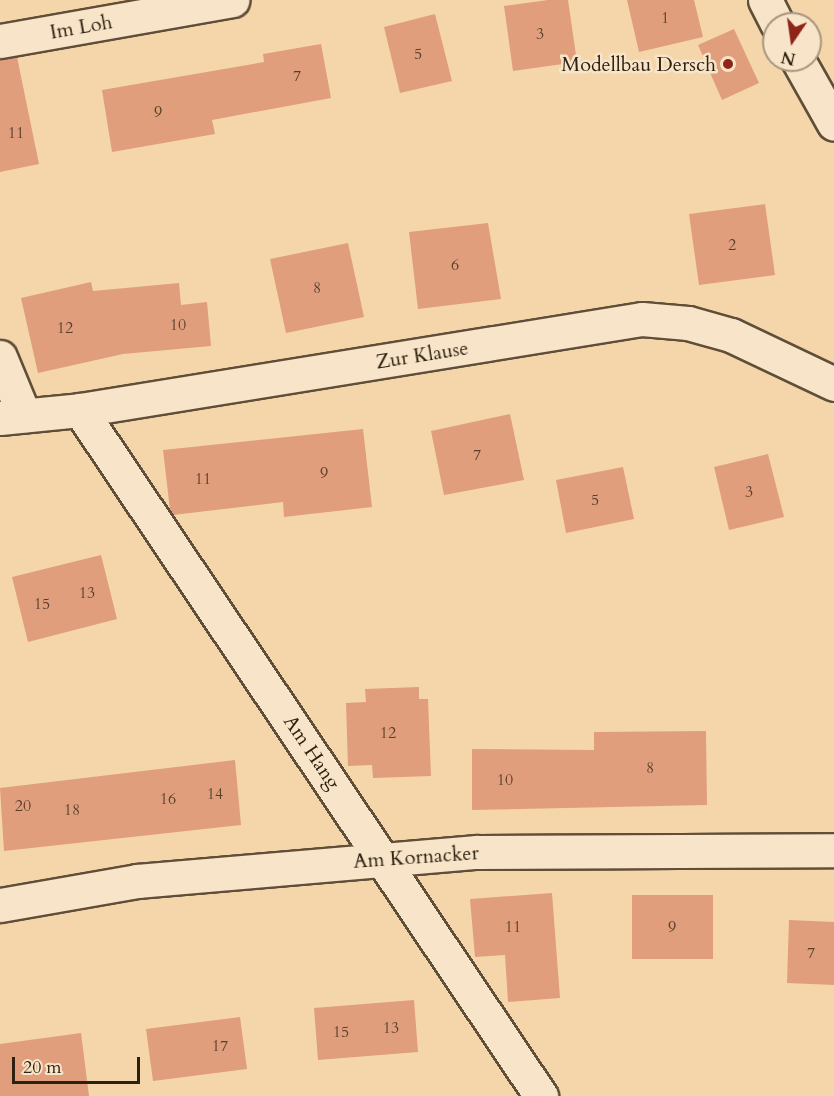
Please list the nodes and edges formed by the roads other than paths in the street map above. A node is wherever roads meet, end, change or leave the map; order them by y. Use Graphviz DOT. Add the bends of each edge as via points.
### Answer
graph roads {
  1 [pos="232,0"];
  2 [pos="0,41"];
  3 [pos="805,72"];
  4 [pos="834,124"];
  5 [pos="0,357"];
  6 [pos="834,384"];
  7 [pos="80,410"];
  8 [pos="12,416"];
  9 [pos="834,850"];
  10 [pos="385,859"];
  11 [pos="0,905"];
  12 [pos="541,1096"];
  1 -- 2 [label="street, Im Loh"];
  3 -- 4 [label="street"];
  5 -- 8 [label="street"];
  6 -- 7 [label="street, Zur Klause" via="731,335 688,323 642,319"];
  7 -- 8 [label="street, Zur Klause"];
  7 -- 10 [label="street, Am Hang"];
  9 -- 10 [label="street, Am Kornacker" via="477,852"];
  10 -- 11 [label="street, Am Kornacker" via="137,881"];
  10 -- 12 [label="street, Am Hang"];
}
